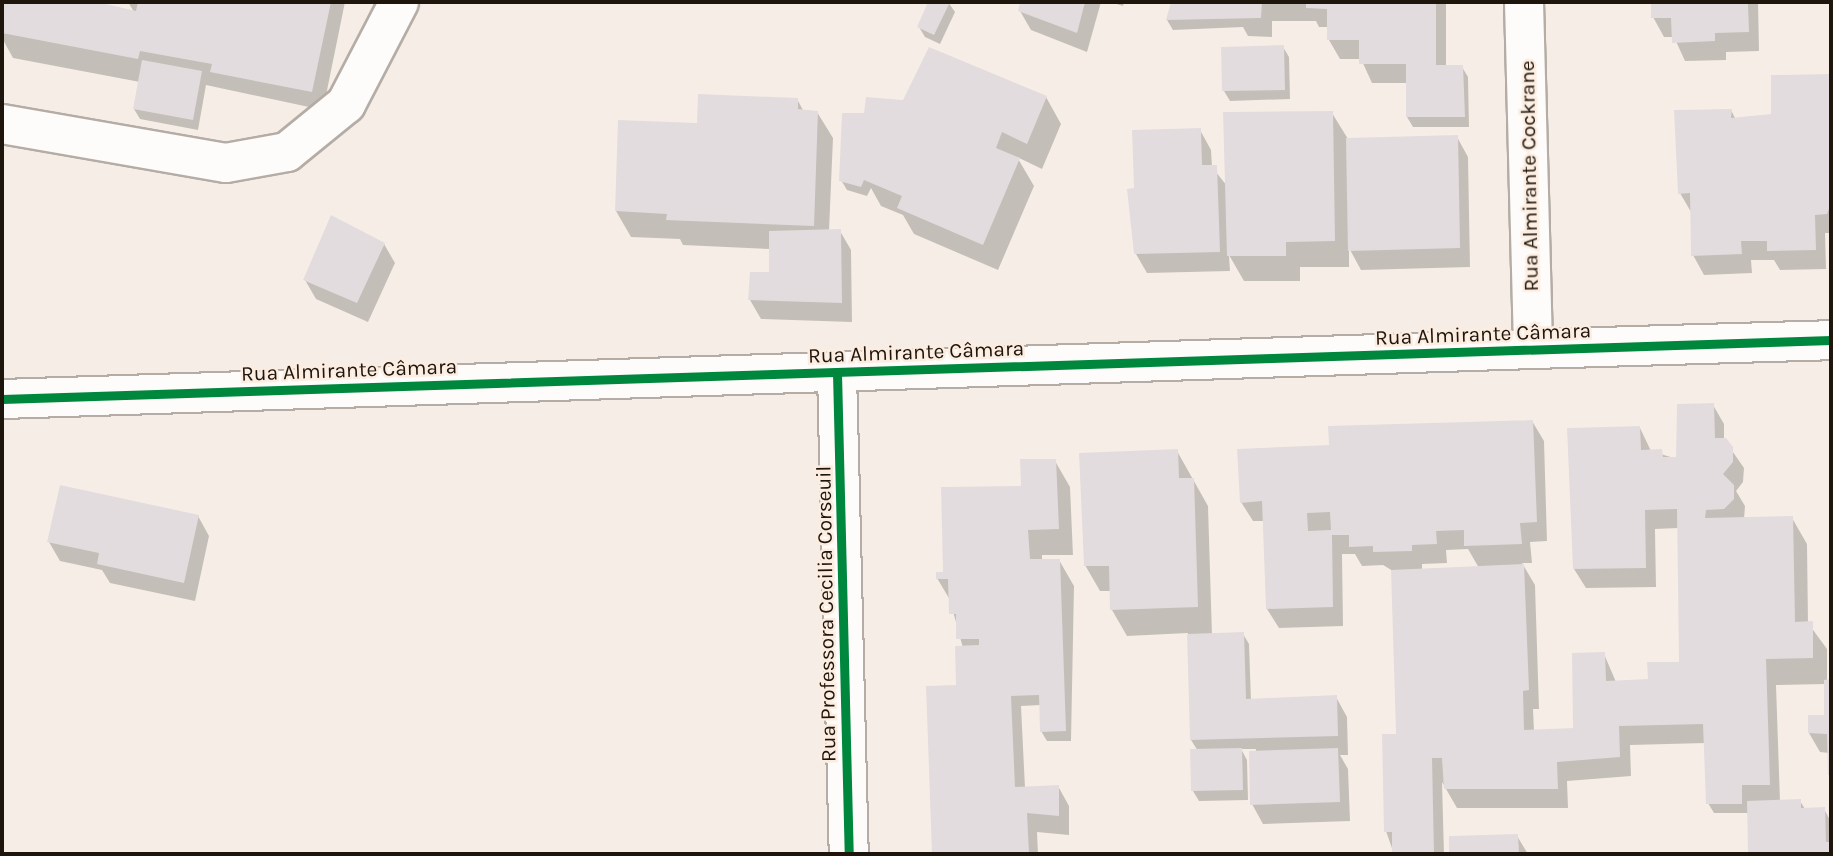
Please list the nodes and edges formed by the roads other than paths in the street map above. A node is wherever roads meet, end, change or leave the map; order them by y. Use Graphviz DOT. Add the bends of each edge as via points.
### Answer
graph roads {
  1 [pos="400,2"];
  2 [pos="1524,2"];
  3 [pos="2,124"];
  4 [pos="1831,340"];
  5 [pos="1533,349"];
  6 [pos="837,373"];
  7 [pos="2,399"];
  8 [pos="849,854"];
  1 -- 3 [label="street" via="346,104 287,152 226,163"];
  2 -- 5 [label="street, Rua Almirante Cockrane"];
  4 -- 5 [label="street, Rua Almirante Câmara"];
  5 -- 6 [label="street, Rua Almirante Câmara"];
  6 -- 7 [label="street, Rua Almirante Câmara"];
  6 -- 8 [label="street, Rua Professora Cecilia Corseuil"];
}
